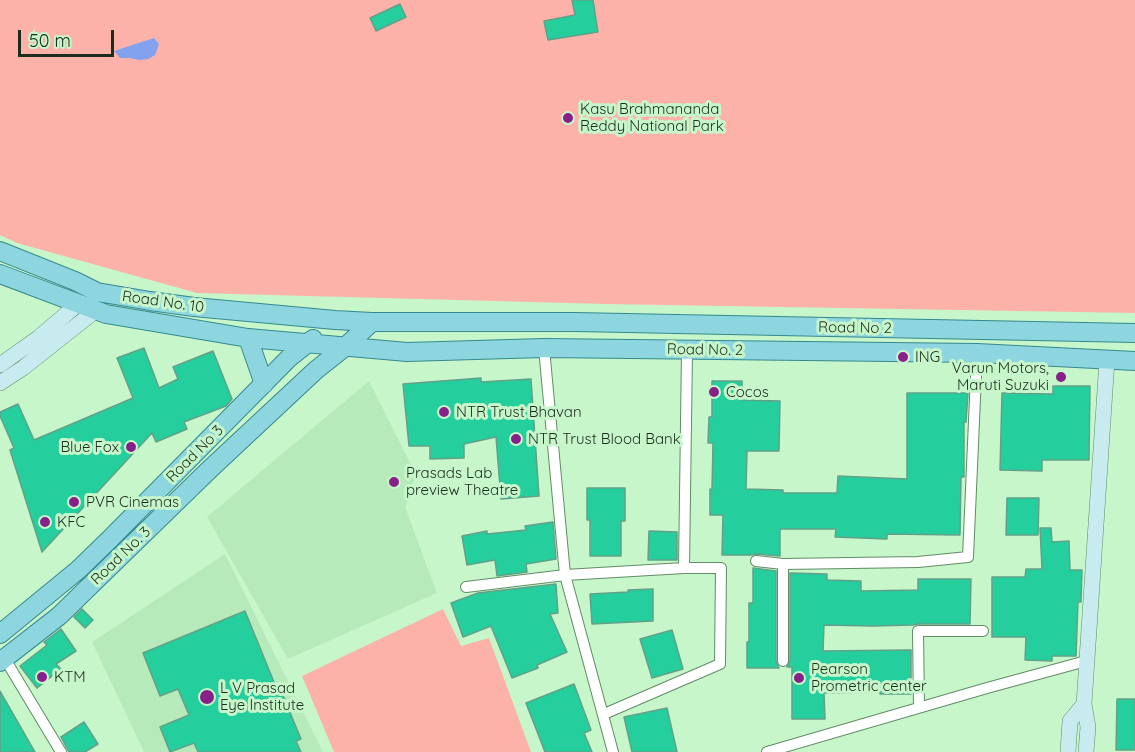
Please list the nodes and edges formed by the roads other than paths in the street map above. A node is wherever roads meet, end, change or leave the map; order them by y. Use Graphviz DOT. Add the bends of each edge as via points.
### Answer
graph roads {
  1 [pos="0,251"];
  2 [pos="0,274"];
  3 [pos="86,307"];
  4 [pos="335,320"];
  5 [pos="372,322"];
  6 [pos="1135,333"];
  7 [pos="248,338"];
  8 [pos="275,340"];
  9 [pos="309,343"];
  10 [pos="345,347"];
  11 [pos="544,348"];
  12 [pos="687,350"];
  13 [pos="407,352"];
  14 [pos="976,353"];
  15 [pos="1107,360"];
  16 [pos="1135,362"];
  17 [pos="0,365"];
  18 [pos="315,370"];
  19 [pos="0,382"];
  20 [pos="264,384"];
  21 [pos="756,561"];
  22 [pos="783,564"];
  23 [pos="684,568"];
  24 [pos="565,575"];
  25 [pos="466,587"];
  26 [pos="983,631"];
  27 [pos="0,634"];
  28 [pos="2,661"];
  29 [pos="783,661"];
  30 [pos="1086,661"];
  31 [pos="1084,704"];
  32 [pos="920,707"];
  33 [pos="604,714"];
  34 [pos="61,752"];
  35 [pos="614,752"];
  36 [pos="767,752"];
  37 [pos="1068,752"];
  38 [pos="1086,752"];
  1 -- 4 [label="main road, Road No. 10" via="97,292 150,302"];
  2 -- 3 [label="main road, Road No. 10"];
  3 -- 7 [label="main road, Road No. 10" via="106,314"];
  3 -- 17 [label="main road"];
  3 -- 19 [label="main road" via="23,368"];
  4 -- 5 [label="main road"];
  4 -- 9 [label="main road, Road No 3"];
  5 -- 6 [label="main road, Road No 2"];
  5 -- 10 [label="main road, Road No. 3"];
  7 -- 8 [label="main road, Road No. 10"];
  7 -- 20 [label="main road"];
  8 -- 9 [label="main road, Road No. 2"];
  9 -- 10 [label="main road, Road No. 2"];
  9 -- 20 [label="main road, Road No 3"];
  10 -- 13 [label="main road, Road No. 2"];
  10 -- 18 [label="main road, Road No. 3"];
  11 -- 12 [label="main road, Road No. 2"];
  11 -- 13 [label="main road, Road No. 2"];
  11 -- 24 [label="street"];
  12 -- 14 [label="main road, Road No. 2"];
  12 -- 23 [label="street"];
  13 -- 18 [label="main road" via="347,360"];
  14 -- 15 [label="main road, Road No. 2"];
  14 -- 22 [label="street" via="968,557 918,562"];
  15 -- 16 [label="main road, Road No. 2"];
  15 -- 30 [label="main road"];
  18 -- 28 [label="main road, Road No. 3" via="59,616"];
  20 -- 27 [label="main road, Road No 3" via="78,570"];
  21 -- 22 [label="street"];
  22 -- 29 [label="street"];
  23 -- 24 [label="street"];
  23 -- 33 [label="street" via="722,568 720,664"];
  24 -- 25 [label="street"];
  24 -- 33 [label="street"];
  26 -- 32 [label="street" via="918,631"];
  28 -- 34 [label="street"];
  30 -- 31 [label="main road"];
  30 -- 32 [label="street"];
  31 -- 37 [label="main road" via="1070,722"];
  31 -- 38 [label="main road" via="1088,727"];
  32 -- 36 [label="street"];
  33 -- 35 [label="street"];
}
